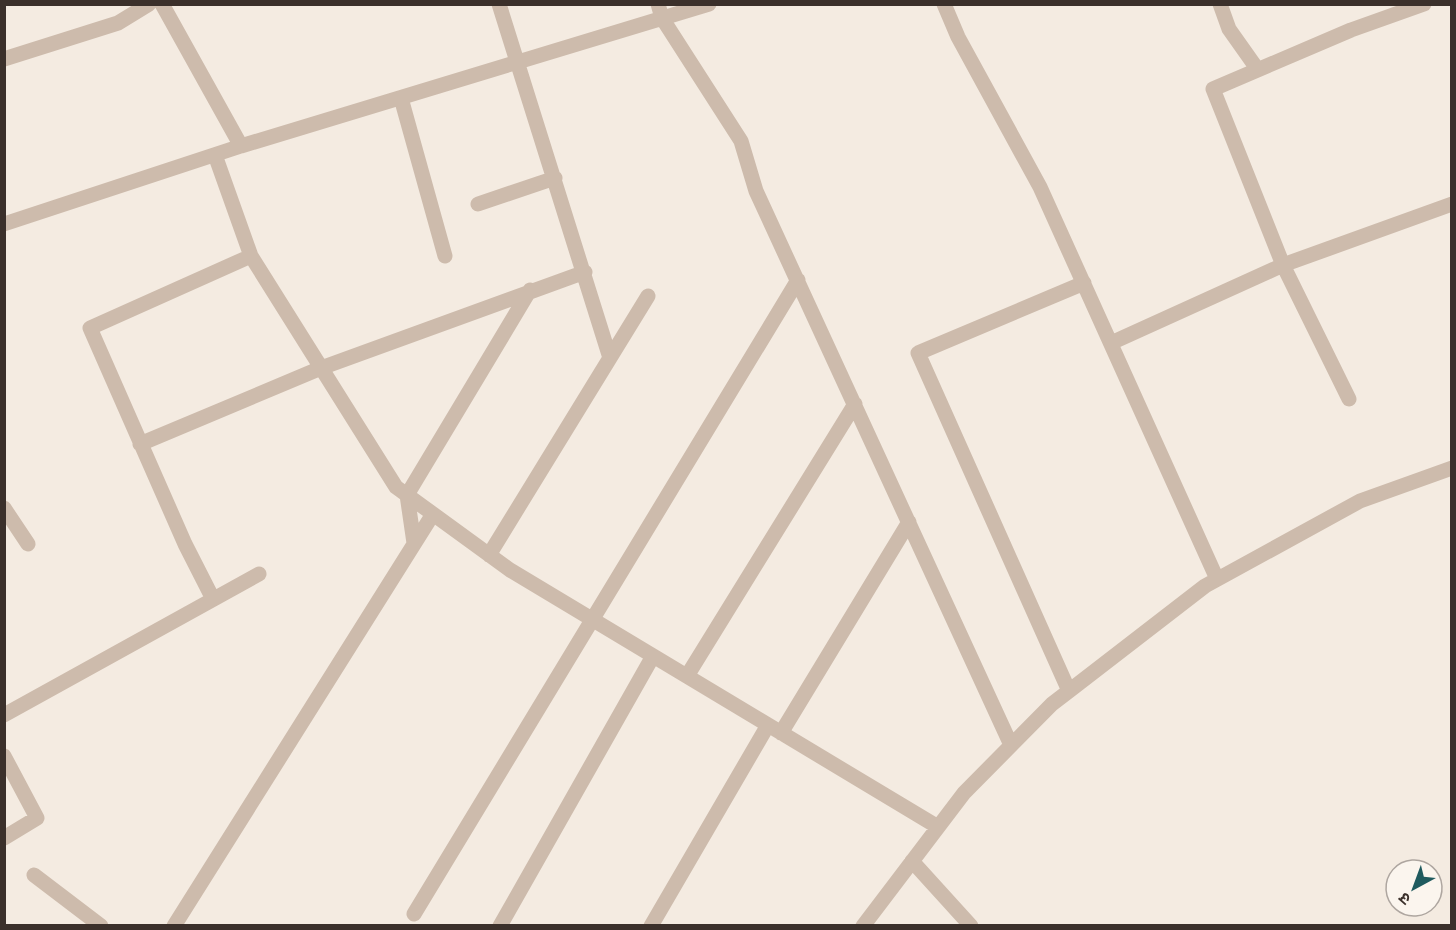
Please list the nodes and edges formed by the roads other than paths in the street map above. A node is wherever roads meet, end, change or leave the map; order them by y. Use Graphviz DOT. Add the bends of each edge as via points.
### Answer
graph roads {
  1 [pos="149,4"];
  2 [pos="162,4"];
  3 [pos="499,4"];
  4 [pos="709,4"];
  5 [pos="944,4"];
  6 [pos="1221,4"];
  7 [pos="1424,4"];
  8 [pos="660,11"];
  9 [pos="4,59"];
  10 [pos="518,62"];
  11 [pos="1258,70"];
  12 [pos="401,98"];
  13 [pos="241,146"];
  14 [pos="215,155"];
  15 [pos="555,178"];
  16 [pos="478,204"];
  17 [pos="1452,204"];
  18 [pos="4,224"];
  19 [pos="251,256"];
  20 [pos="445,256"];
  21 [pos="1283,266"];
  22 [pos="585,272"];
  23 [pos="798,280"];
  24 [pos="1084,283"];
  25 [pos="530,290"];
  26 [pos="648,297"];
  27 [pos="1111,343"];
  28 [pos="610,358"];
  29 [pos="321,368"];
  30 [pos="1349,399"];
  31 [pos="855,405"];
  32 [pos="141,444"];
  33 [pos="1452,468"];
  34 [pos="407,495"];
  35 [pos="4,508"];
  36 [pos="433,514"];
  37 [pos="909,522"];
  38 [pos="414,543"];
  39 [pos="28,544"];
  40 [pos="489,555"];
  41 [pos="259,574"];
  42 [pos="1217,579"];
  43 [pos="213,599"];
  44 [pos="590,618"];
  45 [pos="653,656"];
  46 [pos="687,676"];
  47 [pos="1069,691"];
  48 [pos="4,716"];
  49 [pos="774,729"];
  50 [pos="1011,745"];
  51 [pos="4,756"];
  52 [pos="938,827"];
  53 [pos="4,838"];
  54 [pos="912,861"];
  55 [pos="33,875"];
  56 [pos="414,914"];
  57 [pos="83,920"];
  58 [pos="101,926"];
  59 [pos="174,926"];
  60 [pos="500,926"];
  61 [pos="651,926"];
  62 [pos="863,926"];
  63 [pos="971,926"];
  1 -- 9 [label="street" via="118,23"];
  2 -- 13 [label="street"];
  3 -- 10 [label="street"];
  4 -- 8 [label="street"];
  5 -- 24 [label="street" via="1040,187"];
  6 -- 11 [label="street" via="1229,29"];
  7 -- 11 [label="street"];
  8 -- 10 [label="street"];
  8 -- 23 [label="street" via="741,141 756,191"];
  10 -- 12 [label="street"];
  10 -- 15 [label="street"];
  11 -- 21 [label="street" via="1213,89"];
  12 -- 13 [label="street"];
  12 -- 20 [label="street"];
  13 -- 14 [label="street"];
  14 -- 18 [label="street"];
  14 -- 19 [label="street"];
  15 -- 16 [label="street"];
  15 -- 22 [label="street"];
  17 -- 21 [label="street"];
  19 -- 29 [label="street"];
  19 -- 32 [label="street" via="90,328"];
  21 -- 27 [label="street"];
  21 -- 30 [label="street"];
  22 -- 25 [label="street"];
  22 -- 28 [label="street"];
  23 -- 31 [label="street"];
  23 -- 44 [label="street"];
  24 -- 27 [label="street"];
  24 -- 47 [label="street" via="918,353"];
  25 -- 29 [label="street"];
  25 -- 34 [label="street"];
  26 -- 28 [label="street"];
  27 -- 42 [label="street"];
  28 -- 40 [label="street"];
  29 -- 32 [label="street"];
  29 -- 34 [label="street" via="396,487"];
  31 -- 37 [label="street"];
  31 -- 46 [label="street"];
  32 -- 43 [label="street"];
  33 -- 42 [label="street" via="1360,501"];
  34 -- 36 [label="street"];
  34 -- 38 [label="street"];
  35 -- 39 [label="street"];
  36 -- 38 [label="street"];
  36 -- 40 [label="street"];
  37 -- 49 [label="street"];
  37 -- 50 [label="street"];
  38 -- 59 [label="street"];
  40 -- 44 [label="street"];
  41 -- 43 [label="street"];
  42 -- 47 [label="street"];
  43 -- 48 [label="street"];
  44 -- 45 [label="street"];
  44 -- 56 [label="street"];
  45 -- 46 [label="street"];
  45 -- 60 [label="street"];
  46 -- 49 [label="street"];
  47 -- 50 [label="street"];
  49 -- 52 [label="street"];
  49 -- 61 [label="street"];
  50 -- 52 [label="street" via="964,793"];
  51 -- 53 [label="street" via="37,818"];
  52 -- 54 [label="street"];
  54 -- 62 [label="street"];
  54 -- 63 [label="street"];
  55 -- 57 [label="street"];
  57 -- 58 [label="street"];
}
